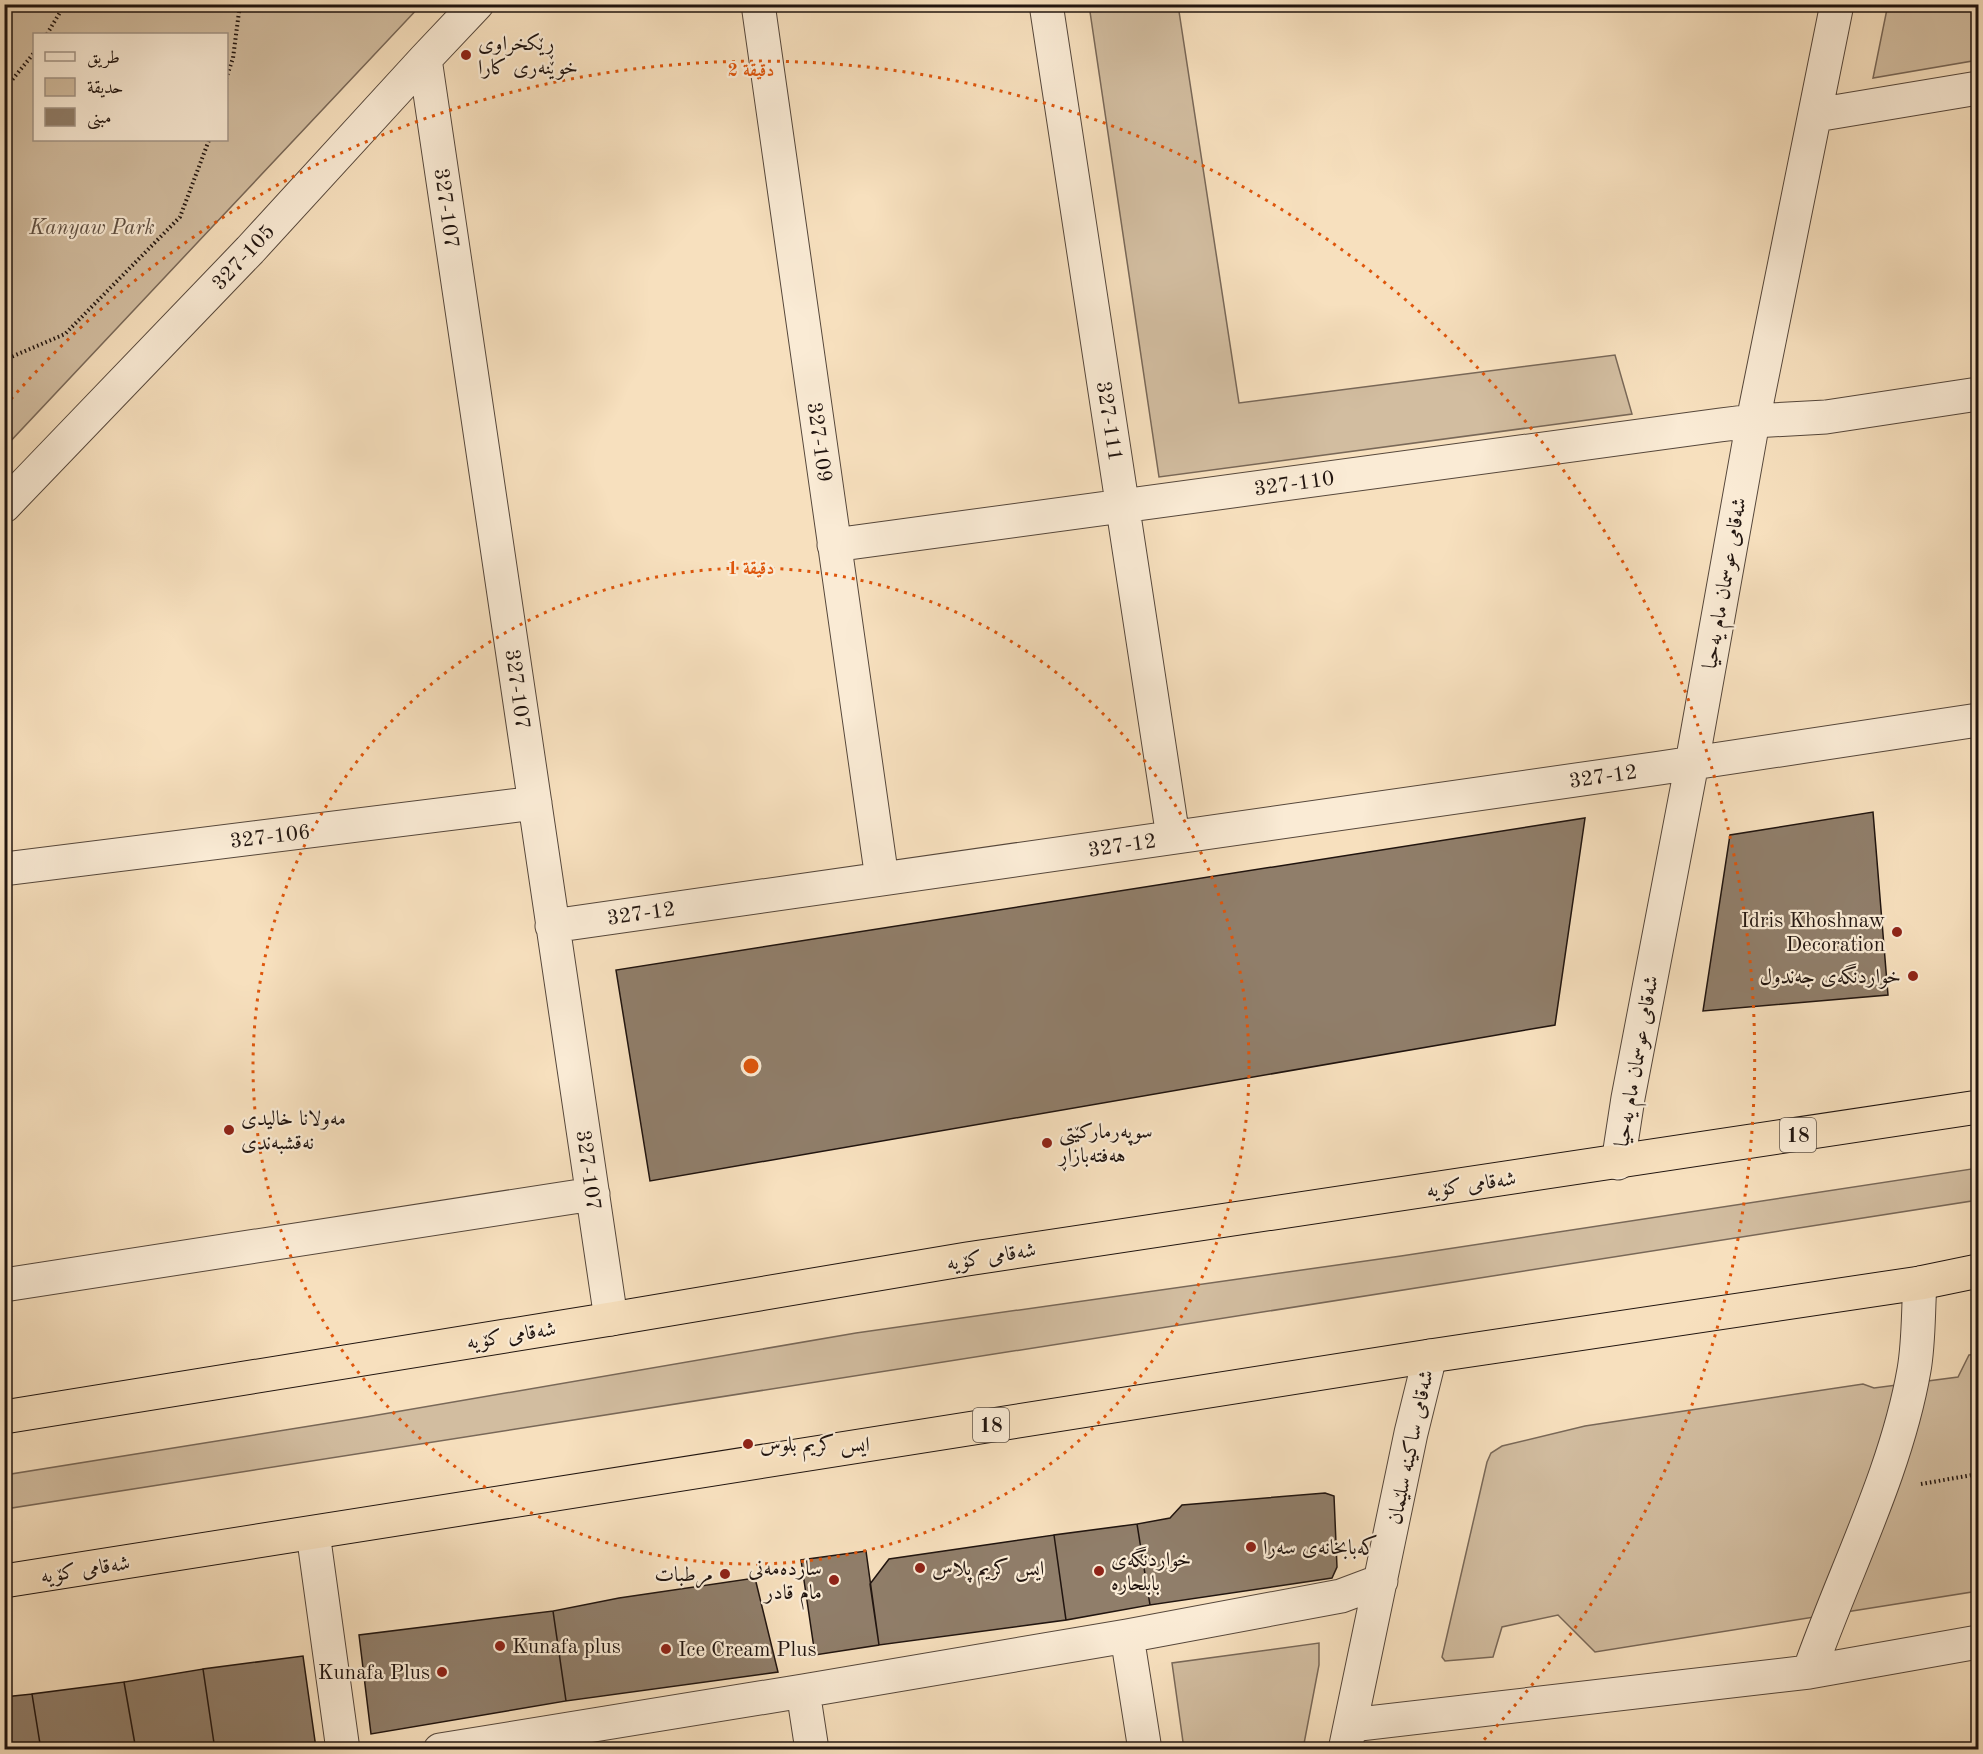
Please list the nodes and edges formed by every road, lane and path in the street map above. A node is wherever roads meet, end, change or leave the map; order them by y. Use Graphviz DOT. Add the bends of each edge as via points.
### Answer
graph roads {
  1 [pos="65,4"];
  2 [pos="240,4"];
  3 [pos="477,4"];
  4 [pos="758,4"];
  5 [pos="1046,4"];
  6 [pos="1837,4"];
  7 [pos="48,33"];
  8 [pos="33,54"];
  9 [pos="425,59"];
  10 [pos="228,73"];
  11 [pos="1978,88"];
  12 [pos="4,90"];
  13 [pos="1816,115"];
  14 [pos="209,141"];
  15 [pos="4,360"];
  16 [pos="1978,394"];
  17 [pos="1753,421"];
  18 [pos="4,506"];
  19 [pos="1123,506"];
  20 [pos="834,545"];
  21 [pos="1978,720"];
  22 [pos="1692,763"];
  23 [pos="535,803"];
  24 [pos="1173,837"];
  25 [pos="4,869"];
  26 [pos="882,879"];
  27 [pos="552,926"];
  28 [pos="1978,1107"];
  29 [pos="1618,1162"];
  30 [pos="593,1194"];
  31 [pos="1978,1271"];
  32 [pos="1920,1283"];
  33 [pos="4,1285"];
  34 [pos="611,1319"];
  35 [pos="1430,1356"];
  36 [pos="4,1417"];
  37 [pos="1978,1474"];
  38 [pos="1879,1491"];
  39 [pos="313,1533"];
  40 [pos="4,1581"];
  41 [pos="1381,1581"];
  42 [pos="1127,1636"];
  43 [pos="1978,1642"];
  44 [pos="1809,1672"];
  45 [pos="803,1691"];
  46 [pos="1348,1737"];
  47 [pos="508,1744"];
  48 [pos="343,1749"];
  49 [pos="440,1749"];
  50 [pos="813,1749"];
  51 [pos="1145,1749"];
  1 -- 7 [label="path"];
  2 -- 10 [label="path"];
  3 -- 9 [label="street, 327-105"];
  4 -- 20 [label="street, 327-109"];
  5 -- 19 [label="street, 327-111"];
  6 -- 13 [label="street, شەقامی عوسمان مام یەحیا"];
  8 -- 12 [label="path"];
  9 -- 18 [label="street, 327-105" via="250,250"];
  9 -- 23 [label="street, 327-107"];
  11 -- 13 [label="street"];
  13 -- 17 [label="street, شەقامی عوسمان مام یەحیا"];
  14 -- 15 [label="path" via="180,217 65,334"];
  16 -- 17 [label="street, 327-110" via="1826,417"];
  17 -- 19 [label="street, 327-110"];
  17 -- 22 [label="street, شەقامی عوسمان مام یەحیا"];
  19 -- 20 [label="street, 327-110"];
  19 -- 24 [label="street, 327-111"];
  20 -- 26 [label="street, 327-109"];
  21 -- 22 [label="street, 327-12"];
  22 -- 24 [label="street, 327-12"];
  22 -- 29 [label="street, شەقامی عوسمان مام یەحیا"];
  23 -- 25 [label="street, 327-106"];
  23 -- 27 [label="street, 327-107"];
  24 -- 26 [label="street, 327-12"];
  26 -- 27 [label="street, 327-12"];
  27 -- 30 [label="street, 327-107"];
  28 -- 29 [label="highway, شەقامی کۆیە / 18"];
  29 -- 34 [label="highway, شەقامی کۆیە / 18" via="967,1259"];
  30 -- 33 [label="street"];
  30 -- 34 [label="street, 327-107"];
  31 -- 32 [label="highway, شەقامی کۆیە / 18"];
  32 -- 35 [label="highway, شەقامی کۆیە / 18"];
  32 -- 38 [label="street" via="1915,1368 1900,1430"];
  34 -- 36 [label="highway, شەقامی کۆیە / 18"];
  35 -- 39 [label="highway, شەقامی کۆیە / 18"];
  35 -- 41 [label="street, شەقامی ساکینە سلێمان"];
  37 -- 38 [label="path"];
  38 -- 44 [label="street"];
  39 -- 40 [label="highway, شەقامی کۆیە / 18"];
  39 -- 48 [label="street"];
  41 -- 42 [label="street" via="1341,1596"];
  41 -- 46 [label="street, شەقامی ساکینە سلێمان"];
  42 -- 45 [label="street"];
  42 -- 51 [label="street"];
  43 -- 44 [label="street"];
  44 -- 46 [label="street"];
  45 -- 47 [label="street"];
  45 -- 50 [label="street"];
  47 -- 49 [label="street"];
}
